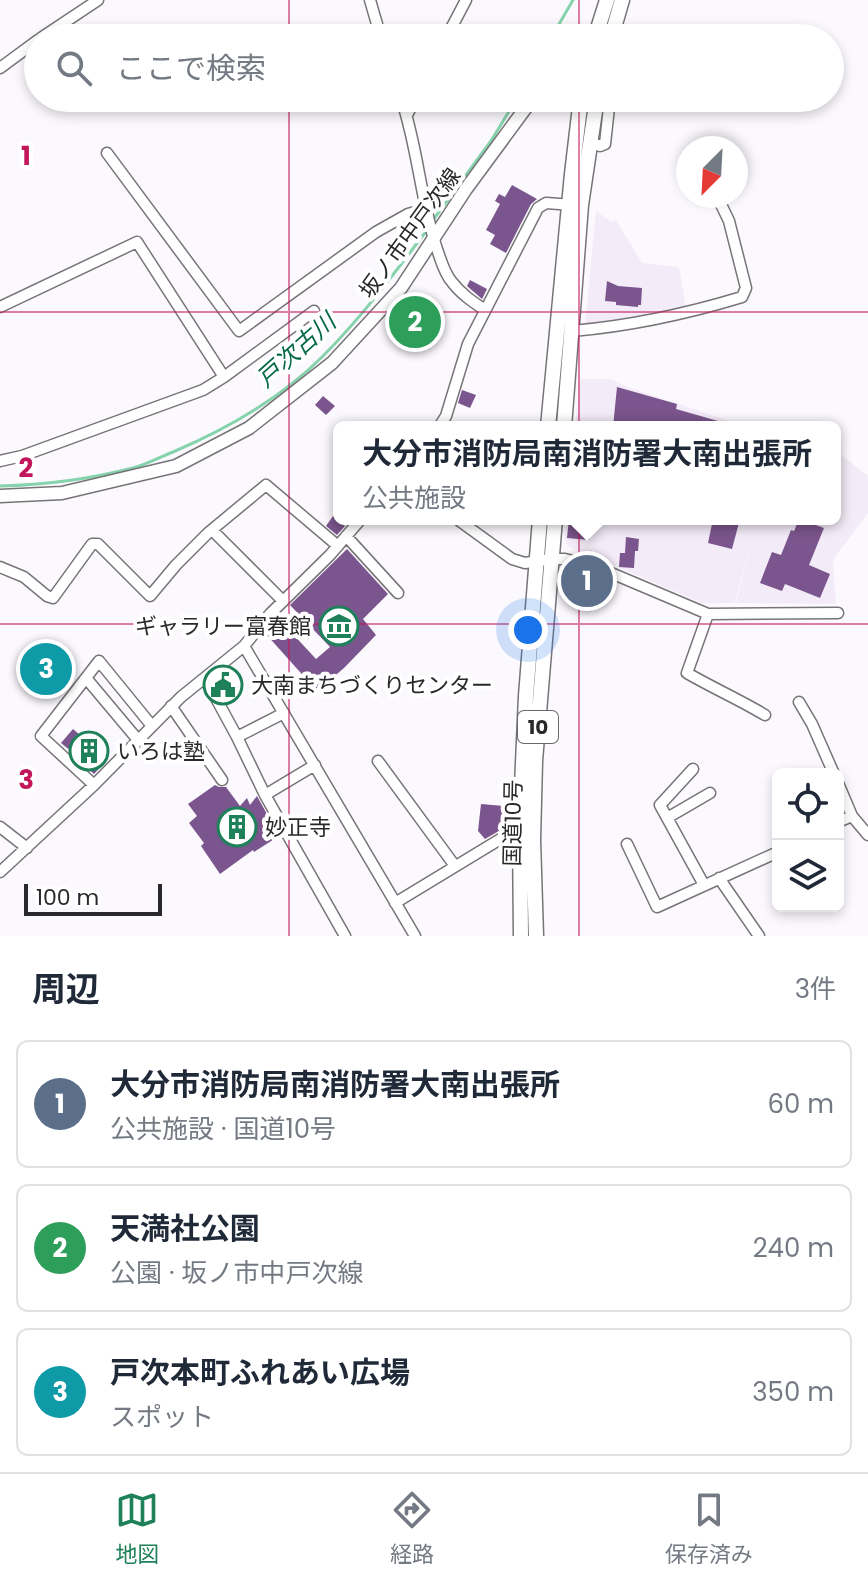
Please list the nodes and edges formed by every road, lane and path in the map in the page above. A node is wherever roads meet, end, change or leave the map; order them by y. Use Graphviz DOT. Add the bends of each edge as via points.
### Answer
graph roads {
  1 [pos="98,0"];
  2 [pos="370,0"];
  3 [pos="466,0"];
  4 [pos="607,0"];
  5 [pos="622,0"];
  6 [pos="62,24"];
  7 [pos="377,24"];
  8 [pos="453,24"];
  9 [pos="599,24"];
  10 [pos="615,24"];
  11 [pos="24,51"];
  12 [pos="0,68"];
  13 [pos="406,112"];
  14 [pos="409,112"];
  15 [pos="523,112"];
  16 [pos="580,112"];
  17 [pos="595,112"];
  18 [pos="608,112"];
  19 [pos="407,115"];
  20 [pos="590,142"];
  21 [pos="107,153"];
  22 [pos="575,205"];
  23 [pos="723,208"];
  24 [pos="426,211"];
  25 [pos="432,234"];
  26 [pos="0,307"];
  27 [pos="485,310"];
  28 [pos="314,311"];
  29 [pos="572,331"];
  30 [pos="224,377"];
  31 [pos="443,421"];
  32 [pos="549,421"];
  33 [pos="564,421"];
  34 [pos="0,461"];
  35 [pos="0,496"];
  36 [pos="356,525"];
  37 [pos="465,525"];
  38 [pos="540,525"];
  39 [pos="553,525"];
  40 [pos="212,530"];
  41 [pos="346,536"];
  42 [pos="338,546"];
  43 [pos="543,560"];
  44 [pos="0,567"];
  45 [pos="398,593"];
  46 [pos="283,601"];
  47 [pos="838,613"];
  48 [pos="708,614"];
  49 [pos="244,646"];
  50 [pos="86,678"];
  51 [pos="205,678"];
  52 [pos="799,702"];
  53 [pos="171,706"];
  54 [pos="284,713"];
  55 [pos="765,715"];
  56 [pos="152,726"];
  57 [pos="237,737"];
  58 [pos="138,740"];
  59 [pos="378,761"];
  60 [pos="315,765"];
  61 [pos="831,768"];
  62 [pos="693,769"];
  63 [pos="222,780"];
  64 [pos="94,785"];
  65 [pos="710,793"];
  66 [pos="265,795"];
  67 [pos="844,797"];
  68 [pos="852,816"];
  69 [pos="667,818"];
  70 [pos="844,819"];
  71 [pos="0,827"];
  72 [pos="527,832"];
  73 [pos="868,835"];
  74 [pos="627,844"];
  75 [pos="27,848"];
  76 [pos="772,855"];
  77 [pos="455,866"];
  78 [pos="0,872"];
  79 [pos="719,878"];
  80 [pos="704,885"];
  81 [pos="395,903"];
  82 [pos="345,936"];
  83 [pos="415,936"];
  84 [pos="521,936"];
  85 [pos="536,936"];
  86 [pos="759,936"];
  1 -- 6 [label="street"];
  2 -- 7 [label="street"];
  3 -- 8 [label="street"];
  4 -- 9 [label="highway"];
  5 -- 10 [label="highway"];
  11 -- 12 [label="street"];
  13 -- 19 [label="street"];
  14 -- 19 [label="street"];
  15 -- 25 [label="main road, 坂ノ市中戸次線"];
  16 -- 22 [label="highway"];
  17 -- 20 [label="highway"];
  18 -- 20 [label="street" via="605,144"];
  19 -- 24 [label="street"];
  20 -- 22 [label="highway"];
  21 -- 24 [label="street" via="239,331 376,232 408,214"];
  22 -- 27 [label="street" via="546,203 538,208"];
  22 -- 29 [label="highway"];
  22 -- 32 [label="highway"];
  23 -- 29 [label="street" via="746,288 742,297 688,313"];
  24 -- 25 [label="street"];
  25 -- 27 [label="street" via="445,273"];
  25 -- 35 [label="main road, 坂ノ市中戸次線" via="401,288 332,363 249,428 176,466 62,493"];
  26 -- 30 [label="street" via="137,242"];
  27 -- 31 [label="street"];
  28 -- 30 [label="street"];
  29 -- 33 [label="highway"];
  30 -- 34 [label="street" via="203,390"];
  36 -- 41 [label="street"];
  37 -- 43 [label="street" via="512,559"];
  38 -- 43 [label="highway, 国道10号 / 10"];
  39 -- 43 [label="highway, 国道10号 / 10"];
  40 -- 42 [label="street" via="266,485"];
  40 -- 44 [label="street" via="150,596 98,544 92,544 53,598"];
  40 -- 46 [label="street"];
  41 -- 42 [label="street"];
  41 -- 45 [label="street"];
  42 -- 46 [label="street"];
  43 -- 48 [label="street" via="565,559 604,570"];
  43 -- 72 [label="highway, 国道10号 / 10" via="549,597"];
  46 -- 49 [label="street"];
  47 -- 48 [label="street"];
  48 -- 55 [label="street" via="687,673"];
  49 -- 51 [label="street"];
  49 -- 54 [label="street"];
  50 -- 56 [label="street" via="99,661"];
  50 -- 58 [label="street"];
  50 -- 64 [label="street" via="41,736"];
  51 -- 53 [label="street"];
  51 -- 57 [label="street"];
  52 -- 61 [label="street"];
  53 -- 56 [label="street"];
  53 -- 63 [label="street"];
  54 -- 57 [label="street"];
  54 -- 60 [label="street"];
  56 -- 58 [label="street"];
  57 -- 66 [label="street"];
  58 -- 64 [label="street"];
  59 -- 77 [label="street"];
  60 -- 66 [label="street"];
  60 -- 81 [label="street"];
  62 -- 69 [label="street" via="660,805"];
  64 -- 75 [label="street"];
  65 -- 69 [label="street"];
  66 -- 82 [label="street"];
  67 -- 68 [label="street"];
  68 -- 70 [label="street"];
  68 -- 73 [label="street"];
  69 -- 80 [label="street"];
  71 -- 75 [label="street"];
  72 -- 77 [label="street" via="507,835"];
  72 -- 84 [label="highway, 国道10号 / 10"];
  72 -- 85 [label="highway, 国道10号 / 10"];
  74 -- 80 [label="street" via="657,907"];
  75 -- 78 [label="street"];
  76 -- 79 [label="street"];
  77 -- 81 [label="street"];
  79 -- 80 [label="street"];
  79 -- 86 [label="street"];
  81 -- 83 [label="street"];
}
